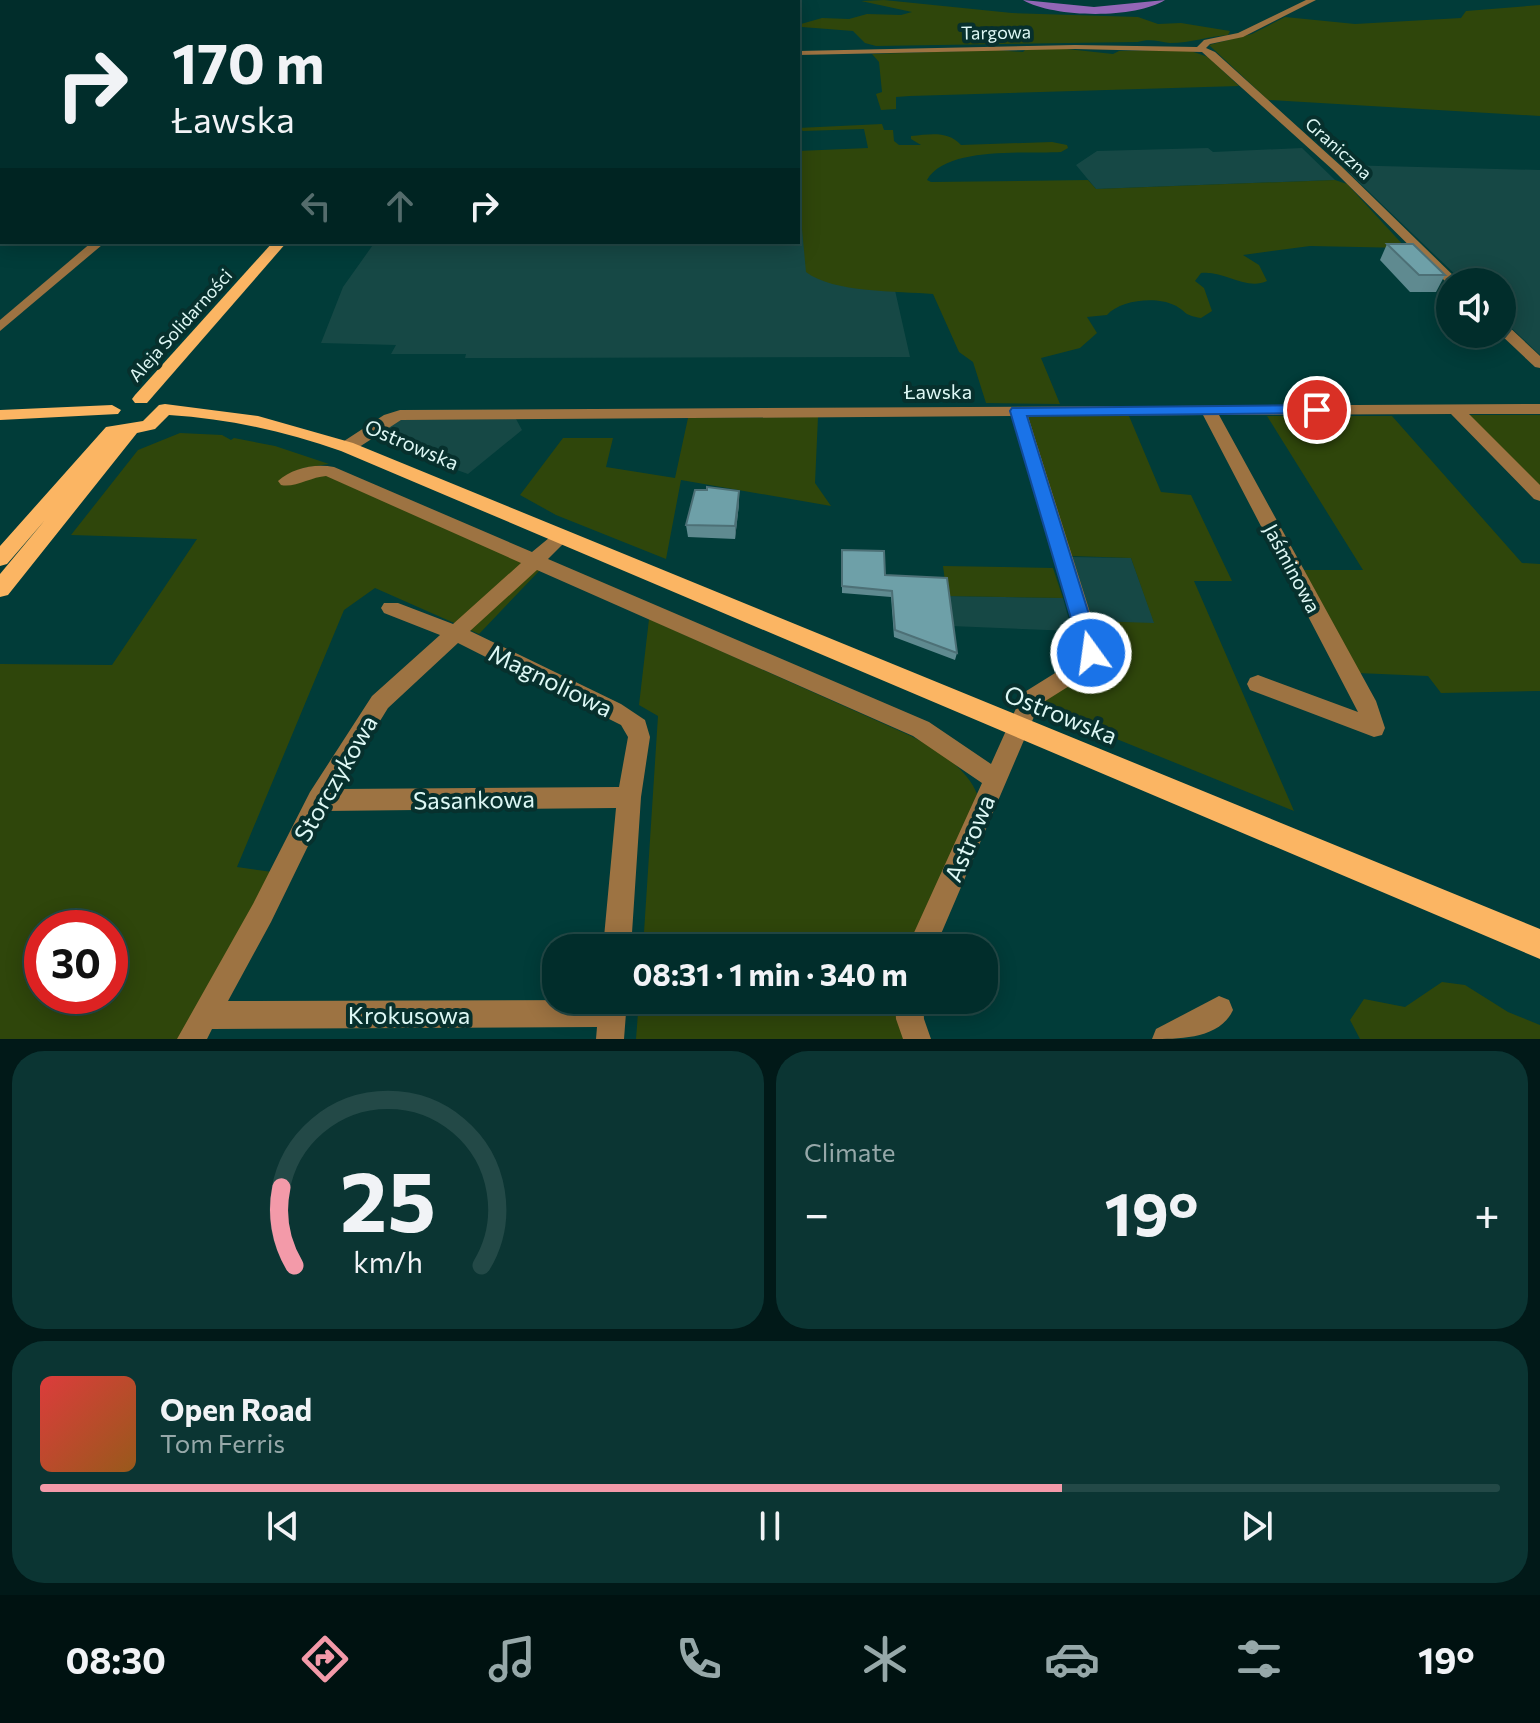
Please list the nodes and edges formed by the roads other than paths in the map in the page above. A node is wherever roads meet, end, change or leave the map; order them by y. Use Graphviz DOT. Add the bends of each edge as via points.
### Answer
graph roads {
  1 [pos="1312,0"];
  2 [pos="1198,49"];
  3 [pos="800,53"];
  4 [pos="278,244"];
  5 [pos="293,244"];
  6 [pos="96,245"];
  7 [pos="1440,268"];
  8 [pos="0,327"];
  9 [pos="1516,341"];
  10 [pos="1540,364"];
  11 [pos="155,407"];
  12 [pos="1455,409"];
  13 [pos="1540,409"];
  14 [pos="1208,410"];
  15 [pos="1018,411"];
  16 [pos="0,415"];
  17 [pos="114,423"];
  18 [pos="347,447"];
  19 [pos="287,481"];
  20 [pos="1540,495"];
  21 [pos="561,537"];
  22 [pos="0,559"];
  23 [pos="535,561"];
  24 [pos="0,589"];
  25 [pos="391,608"];
  26 [pos="455,633"];
  27 [pos="1258,684"];
  28 [pos="1018,728"];
  29 [pos="994,778"];
  30 [pos="629,797"];
  31 [pos="318,800"];
  32 [pos="618,934"];
  33 [pos="927,934"];
  34 [pos="1540,944"];
  35 [pos="1219,1010"];
  36 [pos="910,1014"];
  37 [pos="612,1017"];
  38 [pos="198,1027"];
  39 [pos="917,1039"];
  40 [pos="1166,1039"];
  1 -- 2 [label="street"];
  2 -- 3 [label="street, Targowa"];
  2 -- 7 [label="street, Graniczna" via="1212,54"];
  4 -- 11 [label="main road, Aleja Solidarności"];
  5 -- 11 [label="main road, Aleja Solidarności"];
  6 -- 8 [label="street"];
  9 -- 10 [label="street"];
  11 -- 17 [label="main road"];
  11 -- 17 [label="main road"];
  11 -- 18 [label="main road, Ostrowska" via="275,424"];
  12 -- 13 [label="street, Ławska"];
  12 -- 14 [label="street, Ławska"];
  12 -- 20 [label="street"];
  14 -- 15 [label="street, Ławska"];
  14 -- 27 [label="street, Jaśminowa" via="1365,701 1374,728"];
  15 -- 18 [label="street, Ławska" via="400,415"];
  15 -- 28 [label="street, Astrowa" via="1091,653 1078,672 1031,699"];
  16 -- 17 [label="main road"];
  17 -- 22 [label="main road"];
  17 -- 24 [label="main road"];
  18 -- 21 [label="main road, Ostrowska"];
  19 -- 23 [label="street" via="328,471"];
  21 -- 23 [label="street"];
  21 -- 28 [label="main road, Ostrowska"];
  23 -- 26 [label="street, Storczykowa"];
  23 -- 29 [label="street" via="921,729"];
  25 -- 26 [label="street, Magnoliowa"];
  26 -- 30 [label="street, Magnoliowa" via="629,719 639,737"];
  26 -- 31 [label="street, Storczykowa" via="380,702"];
  28 -- 29 [label="street, Astrowa"];
  28 -- 34 [label="main road, Ostrowska"];
  29 -- 33 [label="street, Astrowa"];
  30 -- 31 [label="street, Sasankowa"];
  30 -- 32 [label="street, Magnoliowa"];
  31 -- 38 [label="street, Storczykowa"];
  35 -- 40 [label="street"];
  36 -- 39 [label="street"];
  37 -- 38 [label="street, Krokusowa"];
}
